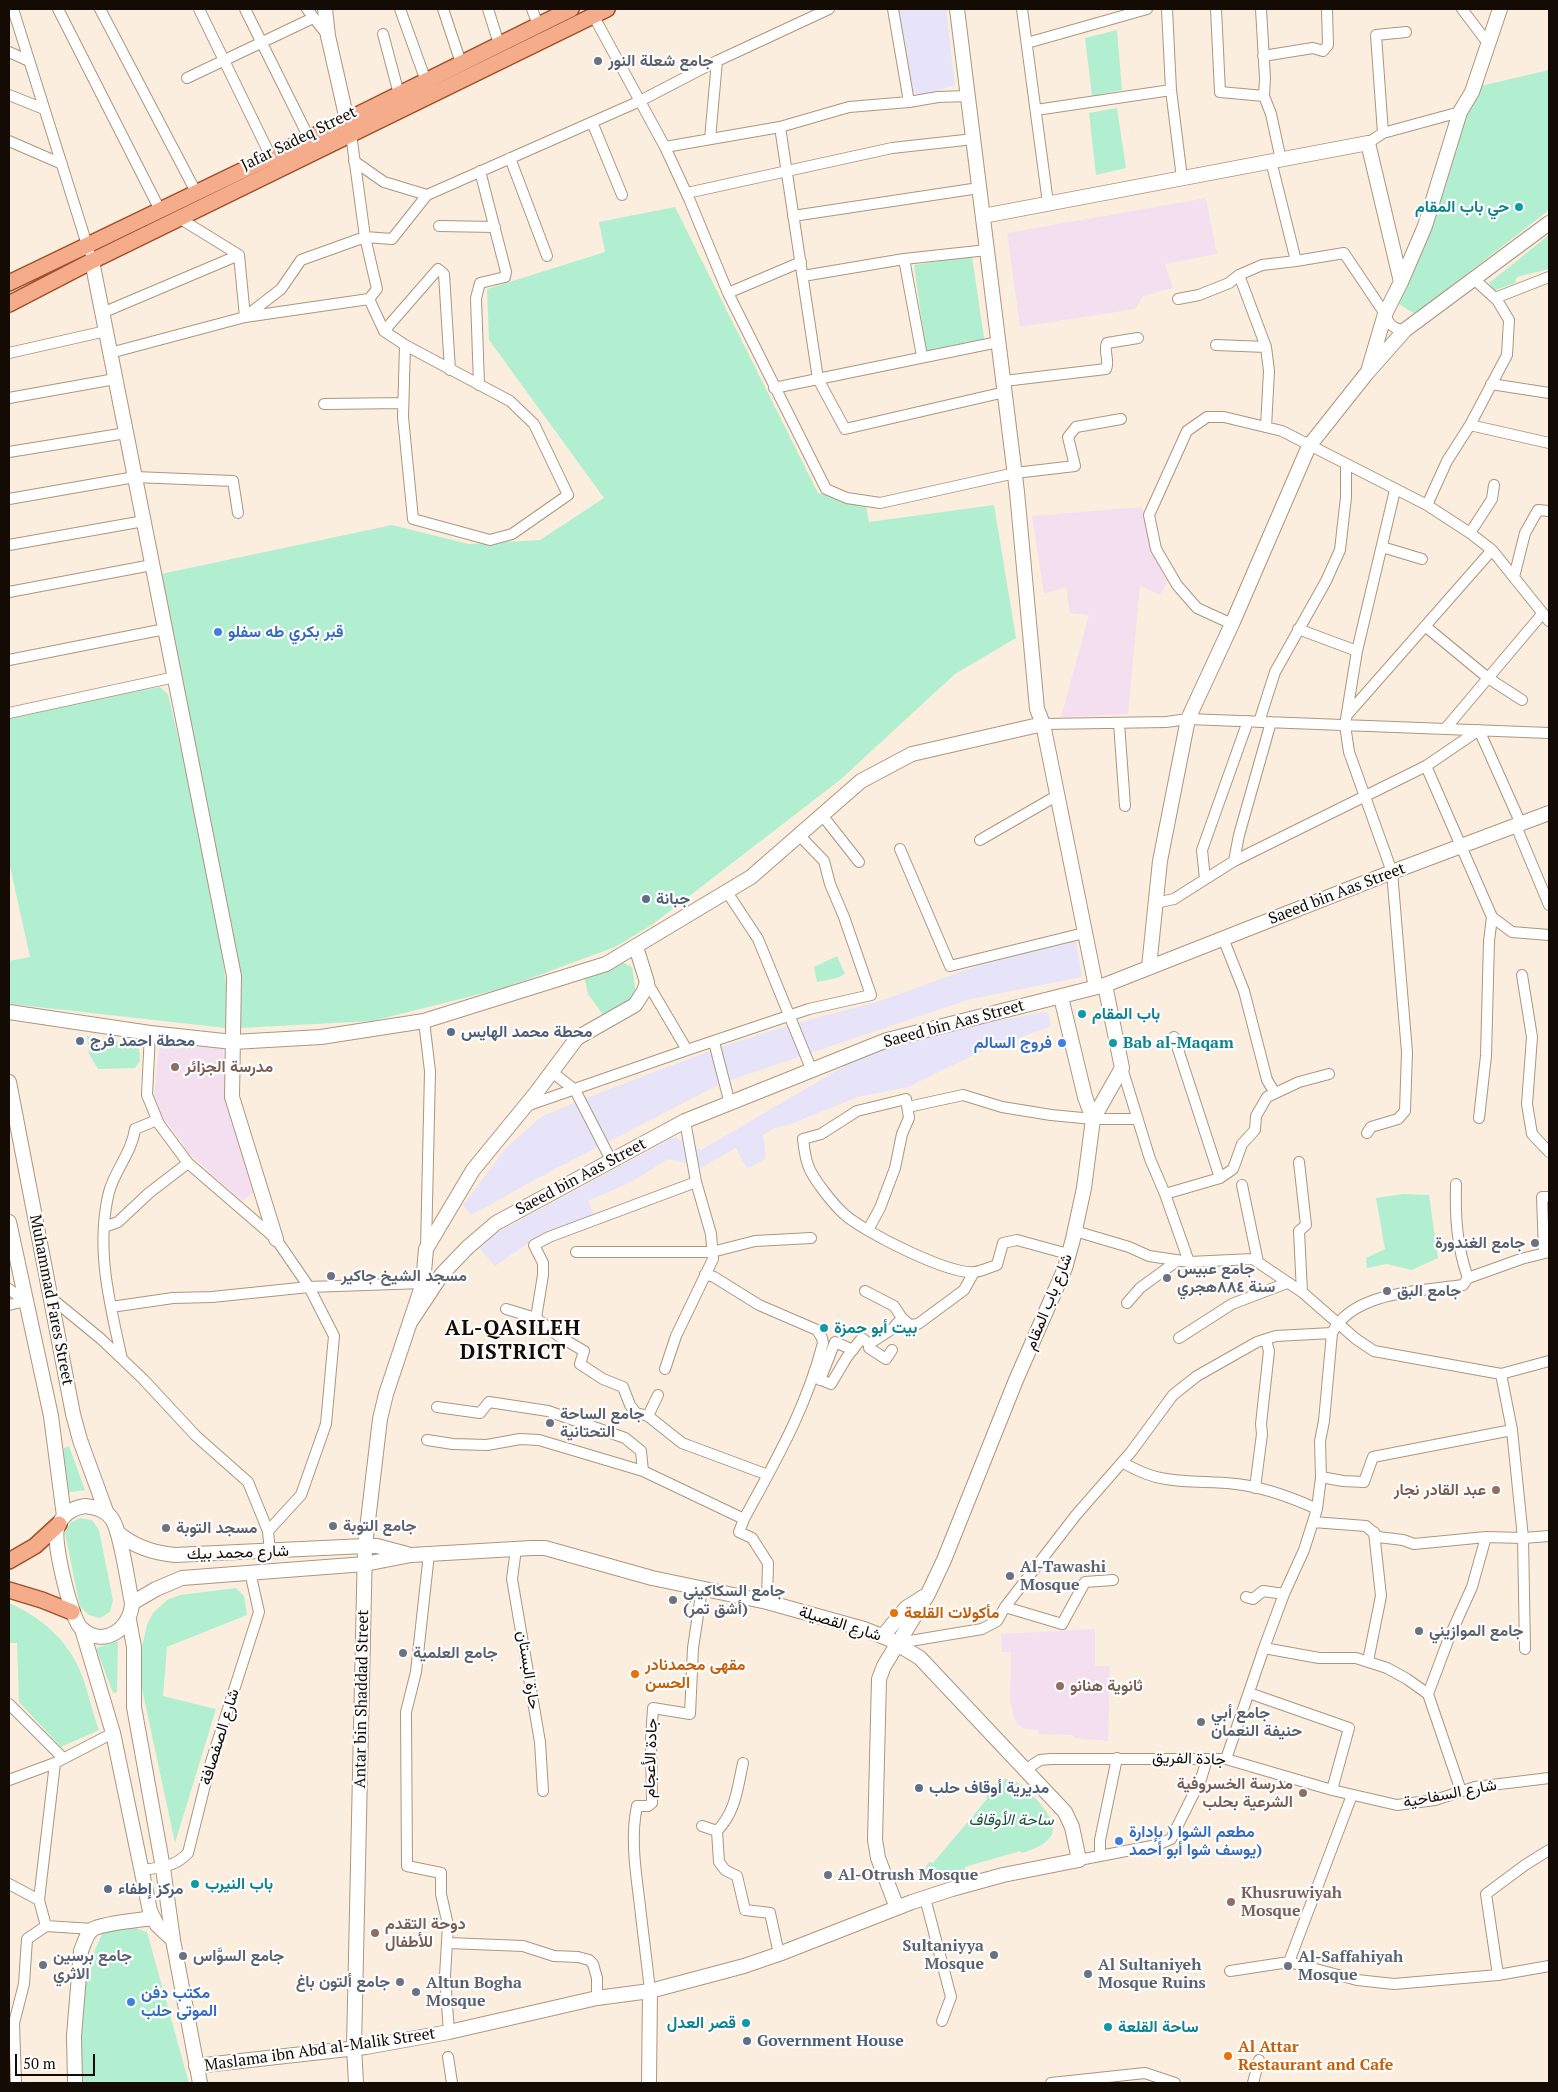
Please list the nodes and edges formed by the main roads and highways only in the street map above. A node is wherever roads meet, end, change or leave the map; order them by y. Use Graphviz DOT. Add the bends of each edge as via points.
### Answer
graph roads {
  1 [pos="571,9"];
  2 [pos="600,12"];
  3 [pos="349,127"];
  4 [pos="9,282"];
  5 [pos="9,304"];
  6 [pos="61,1520"];
  7 [pos="9,1561"];
  8 [pos="9,1590"];
  9 [pos="72,1612"];
  1 -- 3 [label="main road, Jafar Sadeq Street" via="399,94"];
  2 -- 3 [label="main road, Jafar Sadeq Street"];
  3 -- 4 [label="main road, Jafar Sadeq Street" via="309,138"];
  3 -- 5 [label="main road, Jafar Sadeq Street" via="180,218"];
  6 -- 7 [label="main road" via="35,1546"];
  8 -- 9 [label="main road"];
}
